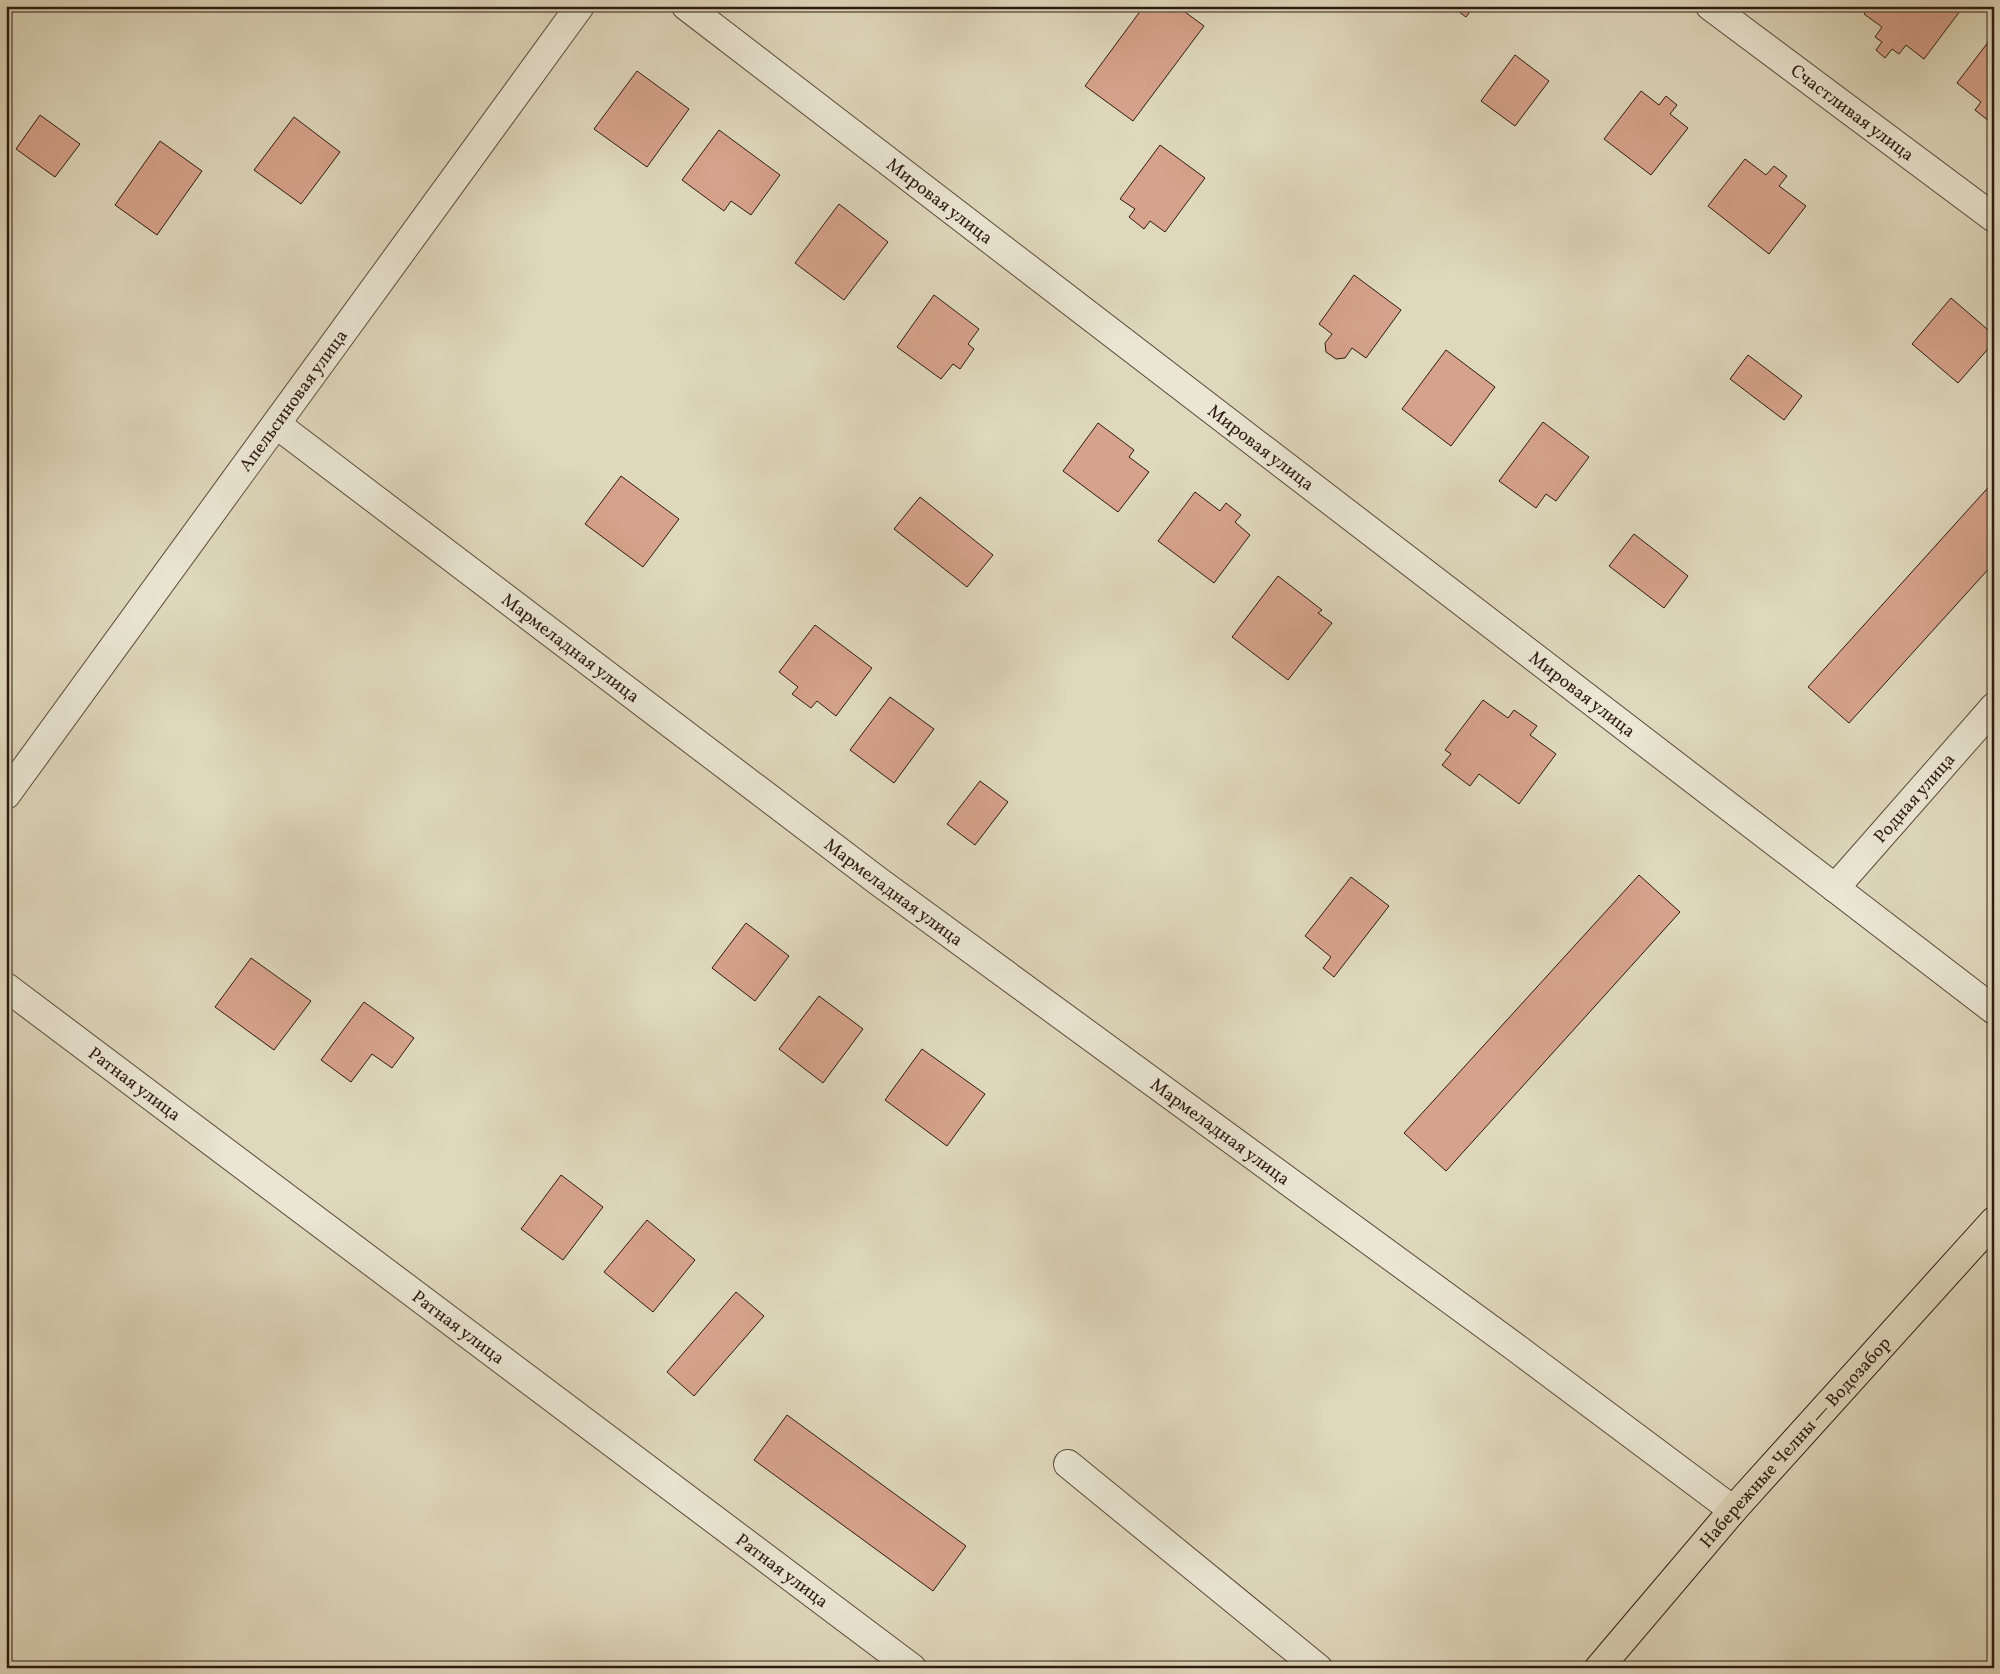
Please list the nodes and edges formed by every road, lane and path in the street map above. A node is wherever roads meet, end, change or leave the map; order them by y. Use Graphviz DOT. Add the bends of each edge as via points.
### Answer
graph roads {
  1 [pos="580,6"];
  2 [pos="686,6"];
  3 [pos="1710,6"];
  4 [pos="1994,218"];
  5 [pos="276,424"];
  6 [pos="1994,707"];
  7 [pos="6,795"];
  8 [pos="1835,888"];
  9 [pos="6,987"];
  10 [pos="1994,1010"];
  11 [pos="1994,1221"];
  12 [pos="1068,1464"];
  13 [pos="1733,1510"];
  14 [pos="912,1668"];
  15 [pos="1318,1668"];
  16 [pos="1599,1668"];
  1 -- 5 [label="street, Апельсиновая улица"];
  2 -- 8 [label="street, Мировая улица"];
  3 -- 4 [label="street, Счастливая улица"];
  5 -- 7 [label="street, Апельсиновая улица"];
  5 -- 13 [label="street, Мармеладная улица" via="878,881"];
  6 -- 8 [label="street, Родная улица"];
  8 -- 10 [label="street, Мировая улица"];
  9 -- 14 [label="street, Ратная улица"];
  11 -- 13 [label="main road, Набережные Челны — Водозабор"];
  12 -- 15 [label="street"];
  13 -- 16 [label="main road, Набережные Челны — Водозабор"];
}
